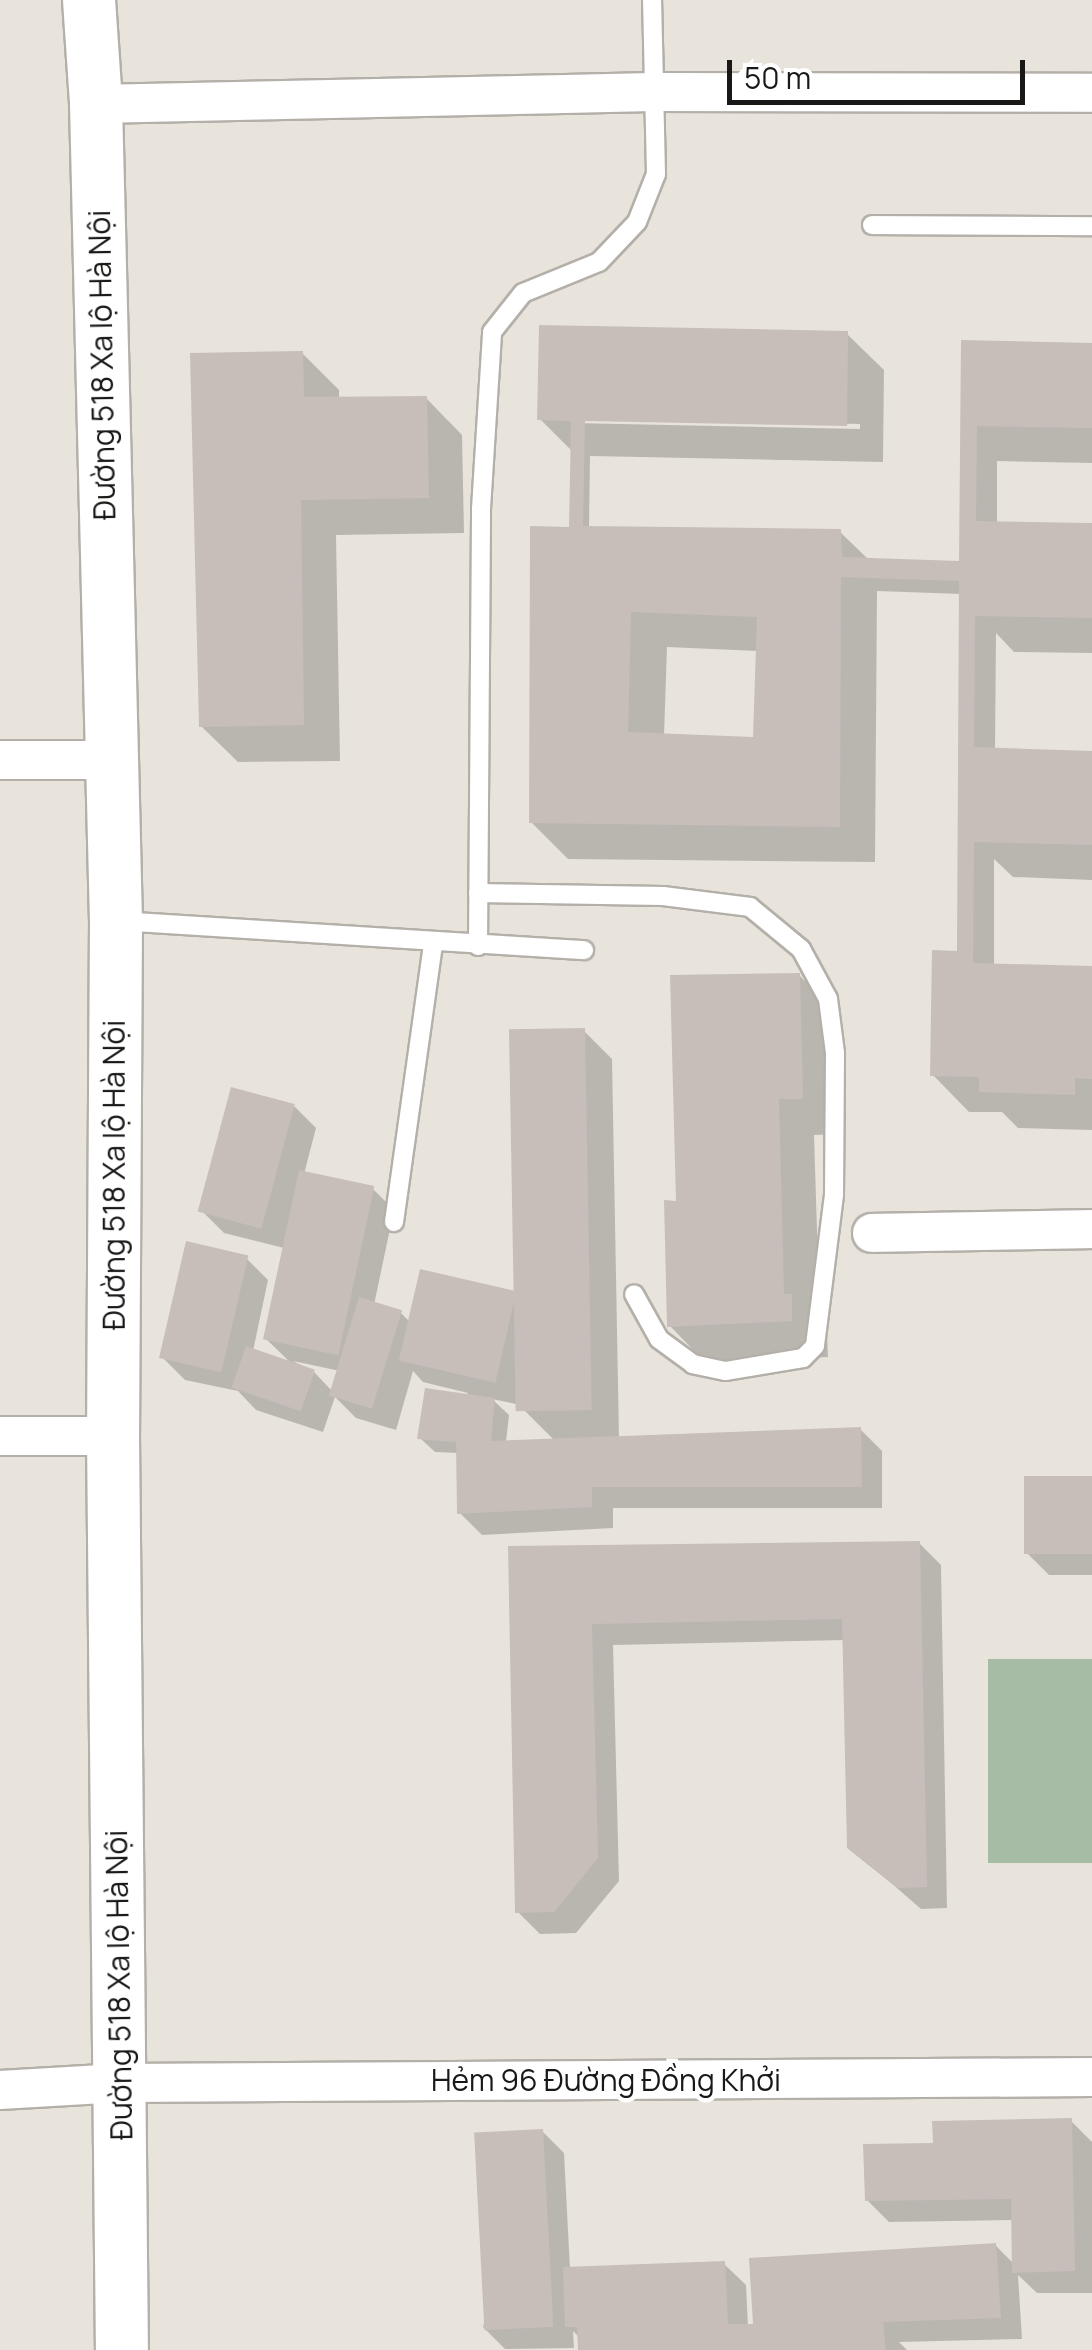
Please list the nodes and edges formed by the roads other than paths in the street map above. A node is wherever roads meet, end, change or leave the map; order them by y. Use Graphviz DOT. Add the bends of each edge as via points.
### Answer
graph roads {
  1 [pos="90,0"];
  2 [pos="652,0"];
  3 [pos="653,92"];
  4 [pos="1092,92"];
  5 [pos="96,104"];
  6 [pos="872,226"];
  7 [pos="1092,226"];
  8 [pos="0,760"];
  9 [pos="112,760"];
  10 [pos="478,893"];
  11 [pos="116,921"];
  12 [pos="433,944"];
  13 [pos="478,946"];
  14 [pos="584,950"];
  15 [pos="394,1222"];
  16 [pos="1092,1229"];
  17 [pos="872,1233"];
  18 [pos="634,1294"];
  19 [pos="0,1436"];
  20 [pos="113,1436"];
  21 [pos="1092,2077"];
  22 [pos="120,2083"];
  23 [pos="0,2090"];
  24 [pos="122,2350"];
  1 -- 5 [label="street, Đường 518 Xa lộ Hà Nội"];
  2 -- 3 [label="lane"];
  3 -- 4 [label="street"];
  3 -- 5 [label="street"];
  3 -- 10 [label="lane" via="656,174 637,222 599,262 523,293 492,332 481,510"];
  5 -- 9 [label="street, Đường 518 Xa lộ Hà Nội"];
  6 -- 7 [label="lane"];
  8 -- 9 [label="street"];
  9 -- 11 [label="street, Đường 518 Xa lộ Hà Nội"];
  10 -- 13 [label="lane"];
  10 -- 18 [label="lane" via="663,896 750,906 801,949 828,998 835,1053 834,1195 815,1346 803,1358 725,1371 693,1364 659,1339"];
  11 -- 12 [label="lane"];
  11 -- 20 [label="street, Đường 518 Xa lộ Hà Nội"];
  12 -- 13 [label="lane"];
  12 -- 15 [label="lane"];
  13 -- 14 [label="lane"];
  16 -- 17 [label="street"];
  19 -- 20 [label="street"];
  20 -- 22 [label="street, Đường 518 Xa lộ Hà Nội"];
  21 -- 22 [label="street, Hẻm 96 Đường Đồng Khởi"];
  22 -- 23 [label="street, Hẻm 96 Đường Đồng Khởi"];
  22 -- 24 [label="street, Đường 518 Xa lộ Hà Nội"];
}
